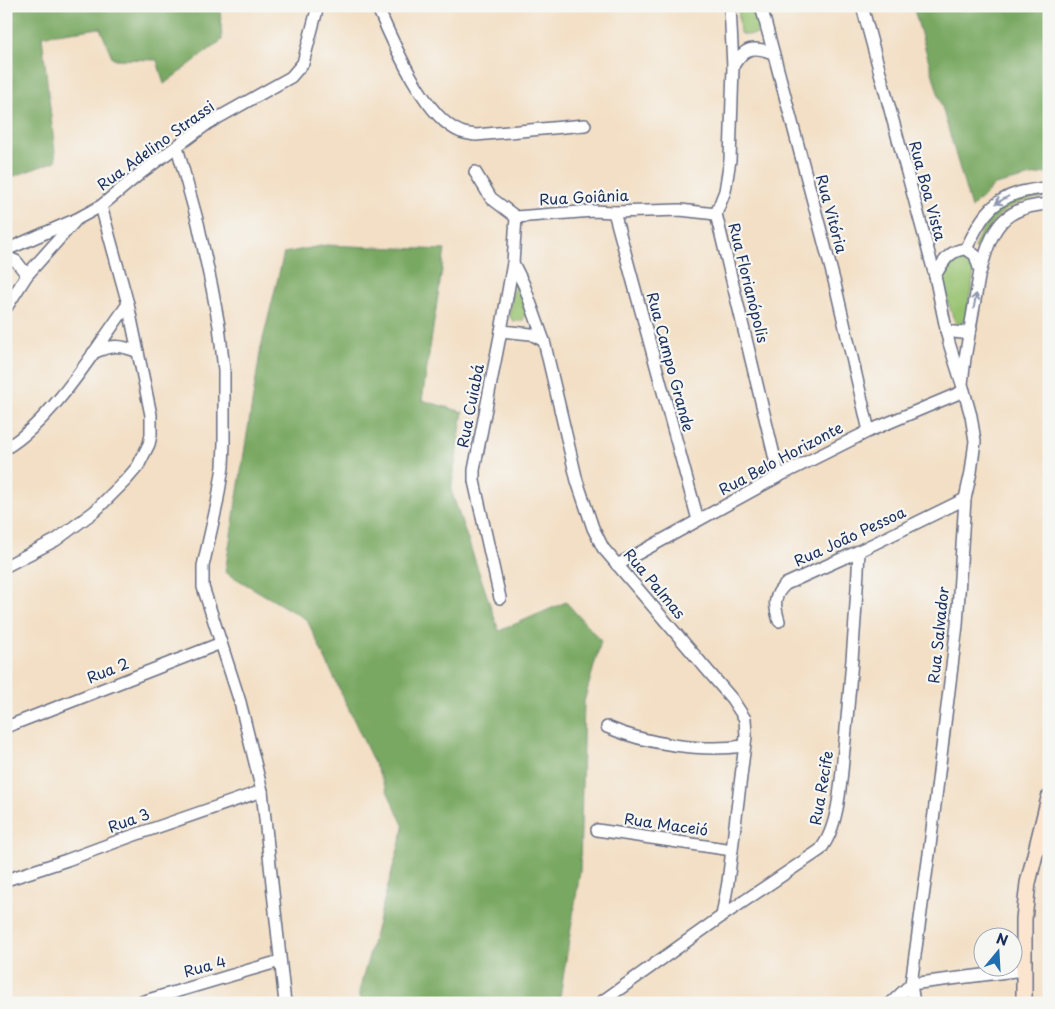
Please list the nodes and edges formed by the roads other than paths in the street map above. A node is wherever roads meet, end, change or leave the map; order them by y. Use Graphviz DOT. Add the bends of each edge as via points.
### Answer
graph roads {
  1 [pos="318,6"];
  2 [pos="378,6"];
  3 [pos="730,6"];
  4 [pos="761,6"];
  5 [pos="862,6"];
  6 [pos="772,53"];
  7 [pos="733,67"];
  8 [pos="584,125"];
  9 [pos="177,147"];
  10 [pos="475,172"];
  11 [pos="1049,188"];
  12 [pos="1049,204"];
  13 [pos="100,206"];
  14 [pos="614,212"];
  15 [pos="716,214"];
  16 [pos="516,218"];
  17 [pos="77,219"];
  18 [pos="966,249"];
  19 [pos="6,250"];
  20 [pos="6,257"];
  21 [pos="513,262"];
  22 [pos="980,271"];
  23 [pos="27,275"];
  24 [pos="935,276"];
  25 [pos="128,304"];
  26 [pos="6,308"];
  27 [pos="971,329"];
  28 [pos="501,331"];
  29 [pos="946,331"];
  30 [pos="544,341"];
  31 [pos="138,352"];
  32 [pos="92,354"];
  33 [pos="963,387"];
  34 [pos="869,431"];
  35 [pos="6,448"];
  36 [pos="778,476"];
  37 [pos="965,499"];
  38 [pos="698,520"];
  39 [pos="859,551"];
  40 [pos="617,564"];
  41 [pos="6,566"];
  42 [pos="500,598"];
  43 [pos="779,621"];
  44 [pos="220,643"];
  45 [pos="6,727"];
  46 [pos="607,727"];
  47 [pos="744,746"];
  48 [pos="262,791"];
  49 [pos="1049,798"];
  50 [pos="597,830"];
  51 [pos="732,850"];
  52 [pos="6,880"];
  53 [pos="722,916"];
  54 [pos="280,961"];
  55 [pos="1023,970"];
  56 [pos="912,984"];
  57 [pos="138,1003"];
  58 [pos="285,1003"];
  59 [pos="600,1003"];
  60 [pos="891,1003"];
  61 [pos="914,1003"];
  62 [pos="1024,1003"];
  1 -- 9 [label="street, Rua Adelino Strassi" via="303,63 291,77 207,124"];
  2 -- 8 [label="street" via="394,46 424,97 439,116 460,132 476,135"];
  3 -- 7 [label="street, Rua Florianópolis"];
  4 -- 6 [label="street, Rua Vitória"];
  5 -- 24 [label="street, Rua Boa Vista"];
  6 -- 7 [label="street" via="760,49 742,52"];
  6 -- 34 [label="street, Rua Vitória" via="834,284"];
  7 -- 15 [label="street, Rua Florianópolis" via="730,160 725,191"];
  9 -- 13 [label="street, Rua Adelino Strassi"];
  9 -- 44 [label="street" via="198,223 222,346 222,468 202,578"];
  10 -- 16 [label="street" via="491,198"];
  11 -- 18 [label="street, one-way" via="1018,193 997,203 982,218"];
  12 -- 22 [label="street, Rua Salvador" via="1022,208 1005,218 992,235"];
  13 -- 17 [label="street, Rua Adelino Strassi"];
  13 -- 25 [label="street"];
  14 -- 15 [label="street, Rua Goiânia" via="680,210"];
  14 -- 16 [label="street, Rua Goiânia" via="593,210"];
  14 -- 38 [label="street, Rua Campo Grande"];
  15 -- 36 [label="street, Rua Florianópolis"];
  16 -- 21 [label="street, Rua Cuiabá"];
  17 -- 19 [label="street"];
  17 -- 23 [label="street"];
  18 -- 22 [label="street" via="975,255"];
  18 -- 24 [label="street" via="951,254"];
  20 -- 23 [label="street" via="16,261"];
  21 -- 28 [label="street, Rua Cuiabá"];
  21 -- 30 [label="street, Rua Palmas"];
  27 -- 22 [label="street, Rua Salvador, one-way"];
  23 -- 26 [label="street"];
  24 -- 29 [label="street, Rua Boa Vista"];
  25 -- 31 [label="street"];
  25 -- 32 [label="street"];
  27 -- 29 [label="street" via="962,333"];
  27 -- 33 [label="street, Rua Salvador" via="964,358"];
  28 -- 30 [label="street" via="531,334"];
  28 -- 42 [label="street, Rua Cuiabá" via="474,470"];
  29 -- 33 [label="street, Rua Boa Vista"];
  30 -- 40 [label="street, Rua Palmas" via="577,481 597,537"];
  31 -- 32 [label="street" via="115,346"];
  31 -- 41 [label="street" via="151,415 151,435 138,466 95,511 74,527"];
  32 -- 35 [label="street" via="61,396 22,437"];
  33 -- 34 [label="street, Rua Belo Horizonte"];
  33 -- 37 [label="street, Rua Salvador" via="975,440"];
  34 -- 36 [label="street, Rua Belo Horizonte"];
  36 -- 38 [label="street, Rua Belo Horizonte"];
  37 -- 39 [label="street, Rua João Pessoa"];
  37 -- 56 [label="street, Rua Salvador" via="957,625"];
  38 -- 40 [label="street, Rua Belo Horizonte"];
  39 -- 43 [label="street, Rua João Pessoa" via="780,589 776,599"];
  39 -- 53 [label="street, Rua Recife" via="844,753 829,837 820,850"];
  40 -- 47 [label="street, Rua Palmas" via="742,712 746,727"];
  44 -- 45 [label="street, Rua 2"];
  44 -- 48 [label="street" via="240,702"];
  46 -- 47 [label="street" via="646,741 718,749"];
  47 -- 51 [label="street, Rua Palmas"];
  48 -- 52 [label="street, Rua 3"];
  48 -- 54 [label="street"];
  49 -- 55 [label="street" via="1028,883"];
  50 -- 51 [label="street, Rua Maceió"];
  51 -- 53 [label="street, Rua Palmas"];
  53 -- 59 [label="street, Rua Recife"];
  54 -- 57 [label="street, Rua 4"];
  54 -- 58 [label="street"];
  55 -- 56 [label="street"];
  55 -- 62 [label="street"];
  56 -- 60 [label="street"];
  56 -- 61 [label="street, Rua Salvador"];
}
